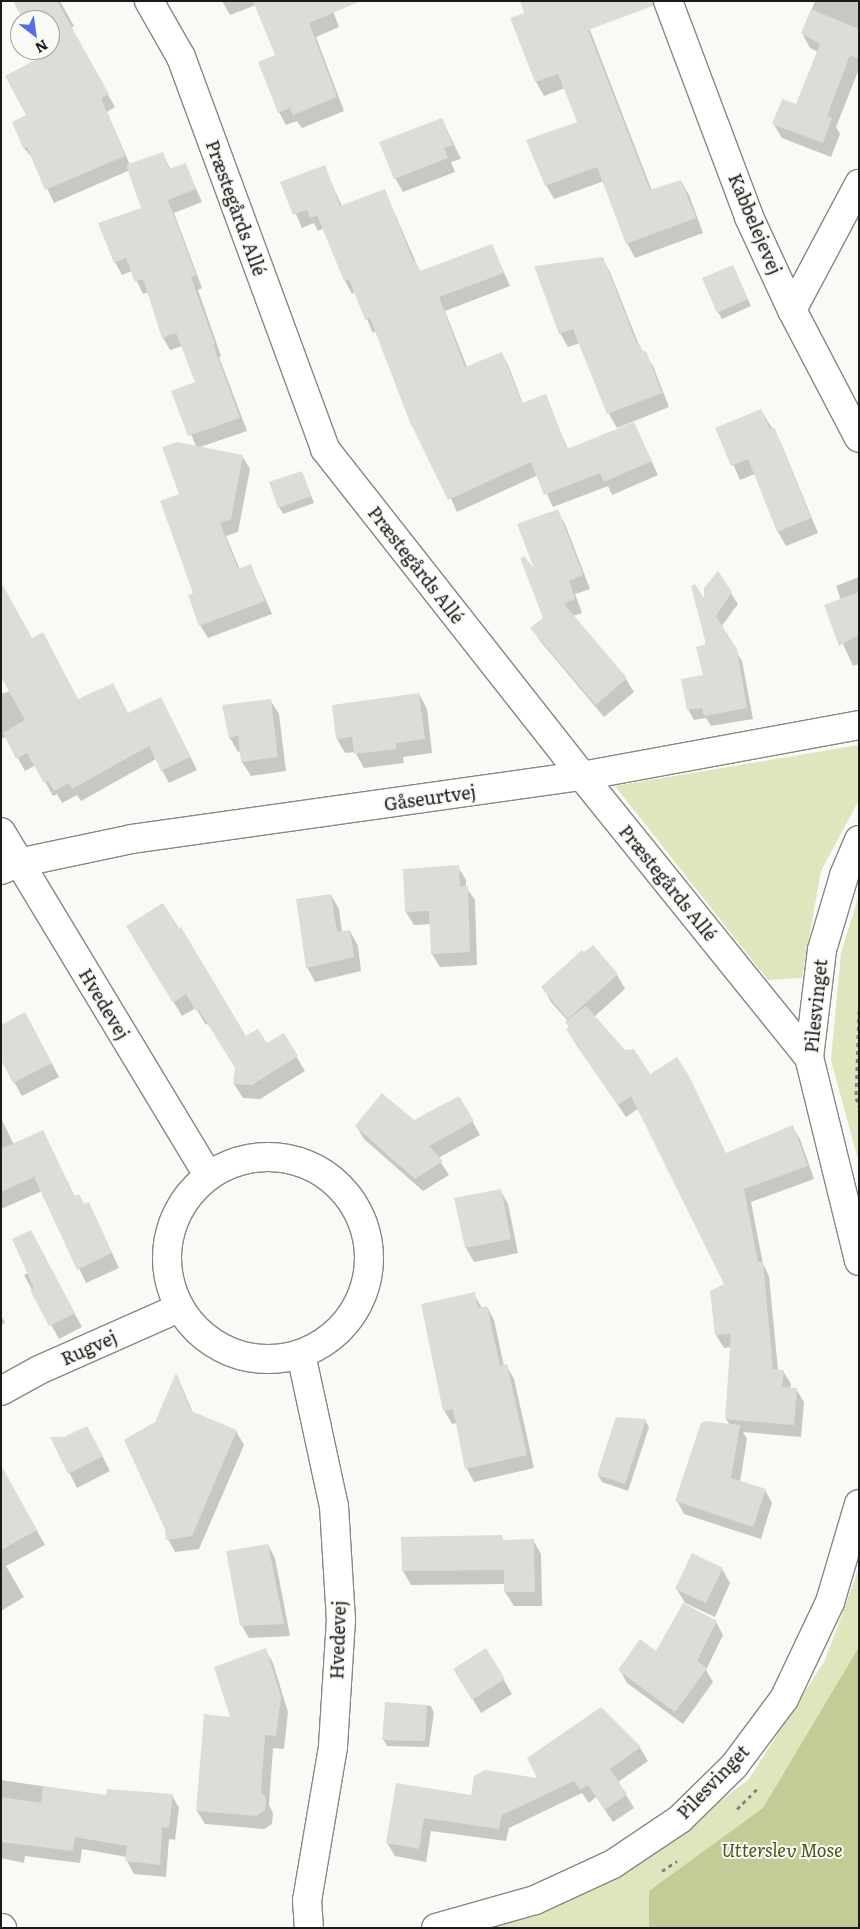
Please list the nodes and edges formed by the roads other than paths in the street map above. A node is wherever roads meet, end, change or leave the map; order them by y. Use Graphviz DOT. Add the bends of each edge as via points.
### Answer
graph roads {
  1 [pos="150,1"];
  2 [pos="668,1"];
  3 [pos="859,184"];
  4 [pos="792,310"];
  5 [pos="859,438"];
  6 [pos="859,725"];
  7 [pos="582,776"];
  8 [pos="1,832"];
  9 [pos="859,840"];
  10 [pos="10,866"];
  11 [pos="809,1057"];
  12 [pos="208,1175"];
  13 [pos="859,1261"];
  14 [pos="179,1308"];
  15 [pos="301,1354"];
  16 [pos="1,1391"];
  17 [pos="859,1504"];
  18 [pos="308,1928"];
  19 [pos="436,1928"];
  1 -- 7 [label="street, Præstegårds Allé" via="181,57 325,449"];
  2 -- 4 [label="street, Kabbelejevej" via="749,217"];
  3 -- 4 [label="street"];
  4 -- 5 [label="street, Kabbelejevej"];
  6 -- 7 [label="street, Gåseurtvej"];
  7 -- 10 [label="street, Gåseurtvej" via="132,839"];
  7 -- 11 [label="street, Præstegårds Allé"];
  8 -- 10 [label="street, Hvedevej"];
  9 -- 11 [label="street, Pilesvinget" via="844,876 822,950"];
  10 -- 12 [label="street, Hvedevej"];
  11 -- 13 [label="street, Pilesvinget"];
  12 -- 14 [label="street" via="182,1202 168,1236 167,1273"];
  12 -- 15 [label="street" via="243,1158 282,1156 319,1169 348,1194 366,1228 370,1268 359,1305 335,1335"];
  14 -- 15 [label="street" via="201,1335 231,1353 266,1360"];
  14 -- 16 [label="street, Rugvej" via="40,1370"];
  15 -- 18 [label="street, Hvedevej" via="334,1506 341,1619 332,1747 307,1900"];
  17 -- 19 [label="street, Pilesvinget" via="830,1602 784,1699 734,1766 680,1819 613,1864 535,1900"];
}
